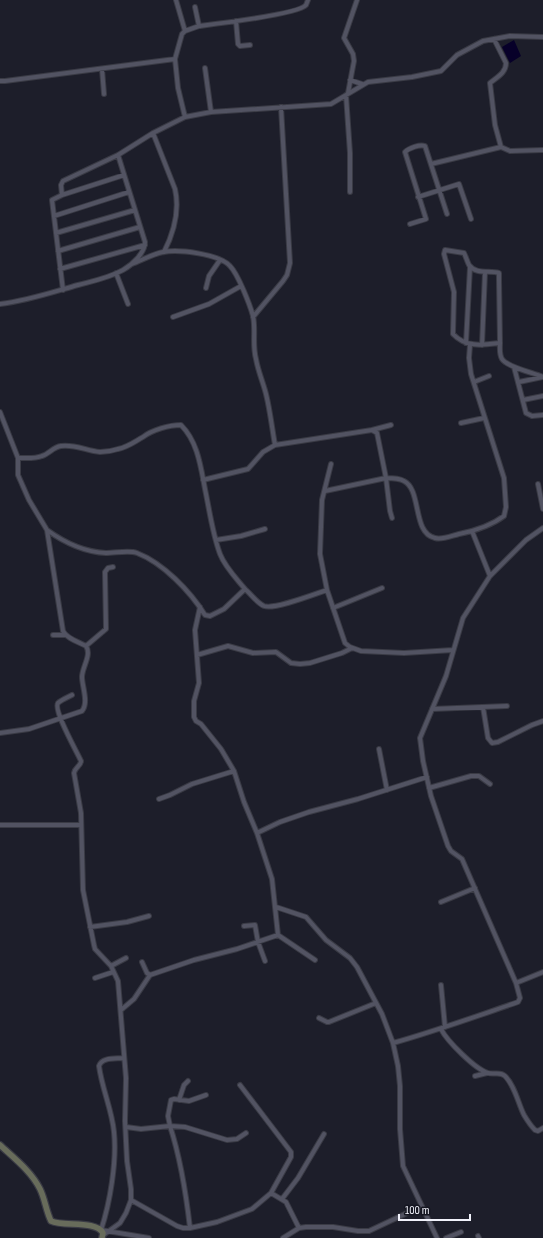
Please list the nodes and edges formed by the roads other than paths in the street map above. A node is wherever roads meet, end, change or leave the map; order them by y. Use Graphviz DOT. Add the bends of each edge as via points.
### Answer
graph roads {
  1 [pos="176,0"];
  2 [pos="308,0"];
  3 [pos="356,0"];
  4 [pos="195,8"];
  5 [pos="236,21"];
  6 [pos="198,26"];
  7 [pos="185,31"];
  8 [pos="543,37"];
  9 [pos="494,38"];
  10 [pos="250,45"];
  11 [pos="175,59"];
  12 [pos="205,68"];
  13 [pos="102,69"];
  14 [pos="0,80"];
  15 [pos="350,80"];
  16 [pos="362,84"];
  17 [pos="104,94"];
  18 [pos="347,94"];
  19 [pos="281,107"];
  20 [pos="211,112"];
  21 [pos="186,117"];
  22 [pos="153,133"];
  23 [pos="501,147"];
  24 [pos="543,150"];
  25 [pos="118,155"];
  26 [pos="431,164"];
  27 [pos="124,175"];
  28 [pos="439,190"];
  29 [pos="129,192"];
  30 [pos="350,192"];
  31 [pos="62,195"];
  32 [pos="418,197"];
  33 [pos="135,210"];
  34 [pos="447,214"];
  35 [pos="54,216"];
  36 [pos="471,219"];
  37 [pos="410,224"];
  38 [pos="140,227"];
  39 [pos="56,233"];
  40 [pos="145,245"];
  41 [pos="58,251"];
  42 [pos="164,252"];
  43 [pos="220,260"];
  44 [pos="470,266"];
  45 [pos="126,268"];
  46 [pos="60,269"];
  47 [pos="485,272"];
  48 [pos="116,273"];
  49 [pos="241,286"];
  50 [pos="206,288"];
  51 [pos="63,290"];
  52 [pos="0,304"];
  53 [pos="128,304"];
  54 [pos="173,317"];
  55 [pos="253,317"];
  56 [pos="500,343"];
  57 [pos="468,344"];
  58 [pos="482,345"];
  59 [pos="514,367"];
  60 [pos="489,376"];
  61 [pos="543,377"];
  62 [pos="474,382"];
  63 [pos="519,382"];
  64 [pos="543,396"];
  65 [pos="523,400"];
  66 [pos="0,412"];
  67 [pos="543,415"];
  68 [pos="484,418"];
  69 [pos="461,423"];
  70 [pos="391,425"];
  71 [pos="372,430"];
  72 [pos="275,445"];
  73 [pos="18,458"];
  74 [pos="331,464"];
  75 [pos="386,478"];
  76 [pos="203,480"];
  77 [pos="538,484"];
  78 [pos="324,491"];
  79 [pos="543,509"];
  80 [pos="392,518"];
  81 [pos="543,528"];
  82 [pos="265,529"];
  83 [pos="47,530"];
  84 [pos="472,531"];
  85 [pos="216,540"];
  86 [pos="113,567"];
  87 [pos="490,576"];
  88 [pos="382,588"];
  89 [pos="245,589"];
  90 [pos="327,590"];
  91 [pos="200,607"];
  92 [pos="333,608"];
  93 [pos="53,635"];
  94 [pos="65,635"];
  95 [pos="86,646"];
  96 [pos="352,648"];
  97 [pos="453,650"];
  98 [pos="197,655"];
  99 [pos="72,695"];
  100 [pos="507,706"];
  101 [pos="483,707"];
  102 [pos="432,709"];
  103 [pos="60,719"];
  104 [pos="543,721"];
  105 [pos="0,733"];
  106 [pos="379,749"];
  107 [pos="234,771"];
  108 [pos="427,777"];
  109 [pos="490,784"];
  110 [pos="429,788"];
  111 [pos="387,790"];
  112 [pos="159,799"];
  113 [pos="0,824"];
  114 [pos="81,825"];
  115 [pos="256,833"];
  116 [pos="475,888"];
  117 [pos="441,902"];
  118 [pos="276,907"];
  119 [pos="149,916"];
  120 [pos="244,926"];
  121 [pos="90,927"];
  122 [pos="278,935"];
  123 [pos="258,942"];
  124 [pos="126,958"];
  125 [pos="265,960"];
  126 [pos="315,960"];
  127 [pos="142,962"];
  128 [pos="111,966"];
  129 [pos="113,972"];
  130 [pos="543,972"];
  131 [pos="150,975"];
  132 [pos="95,978"];
  133 [pos="516,983"];
  134 [pos="441,984"];
  135 [pos="376,1003"];
  136 [pos="121,1010"];
  137 [pos="319,1018"];
  138 [pos="443,1028"];
  139 [pos="393,1043"];
  140 [pos="124,1058"];
  141 [pos="487,1073"];
  142 [pos="475,1076"];
  143 [pos="188,1081"];
  144 [pos="240,1085"];
  145 [pos="206,1095"];
  146 [pos="179,1100"];
  147 [pos="170,1126"];
  148 [pos="126,1127"];
  149 [pos="543,1128"];
  150 [pos="246,1133"];
  151 [pos="324,1134"];
  152 [pos="0,1145"];
  153 [pos="271,1193"];
  154 [pos="282,1199"];
  155 [pos="131,1200"];
  156 [pos="422,1206"];
  157 [pos="190,1228"];
  158 [pos="299,1228"];
  159 [pos="101,1230"];
  160 [pos="109,1230"];
  161 [pos="461,1232"];
  162 [pos="102,1237"];
  163 [pos="149,1238"];
  164 [pos="283,1238"];
  165 [pos="437,1238"];
  166 [pos="446,1238"];
  1 -- 7 [label="street"];
  2 -- 5 [label="street" via="301,9"];
  3 -- 15 [label="street" via="344,36 354,57"];
  4 -- 6 [label="street"];
  5 -- 6 [label="street"];
  5 -- 10 [label="street" via="238,44"];
  6 -- 7 [label="street"];
  7 -- 11 [label="street" via="179,41"];
  8 -- 9 [label="street"];
  9 -- 16 [label="street" via="466,49 441,71"];
  9 -- 23 [label="street" via="506,64 503,73 490,83 495,125"];
  11 -- 13 [label="street"];
  11 -- 21 [label="street" via="178,88"];
  12 -- 20 [label="street"];
  13 -- 14 [label="street"];
  13 -- 17 [label="street"];
  15 -- 16 [label="street"];
  15 -- 18 [label="street"];
  16 -- 18 [label="street"];
  18 -- 19 [label="street" via="328,105"];
  18 -- 30 [label="street"];
  19 -- 20 [label="street"];
  19 -- 55 [label="street" via="290,263 283,281"];
  20 -- 21 [label="street"];
  21 -- 22 [label="street"];
  22 -- 25 [label="street"];
  22 -- 42 [label="street" via="177,197 174,230"];
  23 -- 24 [label="street" via="510,151"];
  23 -- 26 [label="street"];
  25 -- 27 [label="street"];
  25 -- 31 [label="street" via="63,181"];
  26 -- 28 [label="street"];
  26 -- 32 [label="street" via="424,145 406,151"];
  27 -- 29 [label="street"];
  27 -- 31 [label="street"];
  28 -- 32 [label="street"];
  28 -- 34 [label="street"];
  28 -- 36 [label="street" via="459,184"];
  29 -- 33 [label="street"];
  29 -- 35 [label="street"];
  31 -- 35 [label="street" via="52,200"];
  32 -- 37 [label="street" via="426,219"];
  33 -- 38 [label="street"];
  33 -- 39 [label="street"];
  35 -- 39 [label="street"];
  38 -- 40 [label="street"];
  38 -- 41 [label="street"];
  39 -- 41 [label="street"];
  40 -- 45 [label="street"];
  40 -- 46 [label="street"];
  41 -- 46 [label="street"];
  42 -- 43 [label="street" via="188,252"];
  42 -- 45 [label="street"];
  43 -- 49 [label="street" via="233,270"];
  43 -- 50 [label="street" via="209,276"];
  44 -- 47 [label="street"];
  44 -- 57 [label="street"];
  44 -- 57 [label="street" via="464,253 444,251 454,292 452,331 456,337"];
  45 -- 48 [label="street"];
  46 -- 51 [label="street"];
  47 -- 56 [label="street" via="500,273"];
  47 -- 58 [label="street"];
  48 -- 51 [label="street"];
  48 -- 53 [label="street"];
  49 -- 54 [label="street" via="209,304"];
  49 -- 55 [label="street"];
  51 -- 52 [label="street"];
  55 -- 72 [label="street" via="253,343"];
  56 -- 58 [label="street"];
  56 -- 59 [label="street" via="502,359"];
  57 -- 58 [label="street"];
  57 -- 62 [label="street"];
  59 -- 61 [label="street"];
  59 -- 63 [label="street"];
  60 -- 62 [label="street"];
  61 -- 63 [label="street"];
  62 -- 68 [label="street"];
  63 -- 65 [label="street"];
  64 -- 65 [label="street"];
  65 -- 67 [label="street" via="526,413"];
  66 -- 73 [label="street"];
  68 -- 69 [label="street"];
  68 -- 84 [label="street" via="504,478 506,507 504,516 499,520"];
  70 -- 71 [label="street"];
  71 -- 72 [label="street"];
  71 -- 75 [label="street" via="377,433"];
  72 -- 76 [label="street" via="263,452 248,469"];
  73 -- 76 [label="street" via="43,456 59,446 109,451 128,446 144,436 174,425 181,425 193,443"];
  73 -- 83 [label="street" via="18,475"];
  74 -- 78 [label="street"];
  75 -- 78 [label="street"];
  75 -- 80 [label="street"];
  75 -- 84 [label="street" via="401,479 409,484 422,528 428,535 442,538"];
  76 -- 85 [label="street"];
  77 -- 79 [label="street"];
  78 -- 90 [label="street" via="320,554"];
  81 -- 87 [label="street" via="526,540"];
  82 -- 85 [label="street"];
  83 -- 91 [label="street" via="77,547 106,553 136,553 158,565 184,588"];
  83 -- 94 [label="street"];
  84 -- 87 [label="street"];
  85 -- 89 [label="street" via="224,561"];
  86 -- 95 [label="street" via="105,572 106,629"];
  87 -- 97 [label="street" via="463,618"];
  88 -- 92 [label="street"];
  89 -- 90 [label="street" via="262,605 269,607"];
  89 -- 91 [label="street" via="224,609 210,616"];
  90 -- 92 [label="street"];
  91 -- 98 [label="street" via="195,630"];
  92 -- 96 [label="street" via="345,643"];
  93 -- 94 [label="street"];
  94 -- 95 [label="street"];
  95 -- 103 [label="street" via="89,652 82,678 84,708"];
  96 -- 97 [label="street" via="360,651 404,653"];
  96 -- 98 [label="street" via="300,664 291,663 276,652 253,653 228,646"];
  97 -- 102 [label="street" via="446,676"];
  98 -- 107 [label="street" via="199,683 194,701 194,718 221,749"];
  99 -- 103 [label="street" via="58,704"];
  100 -- 101 [label="street"];
  101 -- 102 [label="street"];
  101 -- 104 [label="street" via="488,738 492,743"];
  102 -- 108 [label="street" via="420,738"];
  103 -- 105 [label="street" via="29,729"];
  103 -- 114 [label="street" via="81,761 74,771"];
  106 -- 111 [label="street"];
  107 -- 112 [label="street" via="192,784"];
  107 -- 115 [label="street"];
  108 -- 110 [label="street"];
  108 -- 111 [label="street"];
  109 -- 110 [label="street" via="479,776 471,776"];
  110 -- 116 [label="street" via="448,846 462,859"];
  111 -- 115 [label="street" via="309,812"];
  113 -- 114 [label="street"];
  114 -- 121 [label="street" via="83,890"];
  115 -- 118 [label="street" via="272,879"];
  116 -- 117 [label="street"];
  116 -- 133 [label="street"];
  118 -- 122 [label="street"];
  118 -- 135 [label="street" via="306,917 326,940 350,958"];
  119 -- 121 [label="street"];
  120 -- 123 [label="street" via="255,925"];
  121 -- 128 [label="street" via="95,949"];
  122 -- 123 [label="street"];
  122 -- 126 [label="street"];
  123 -- 125 [label="street"];
  123 -- 131 [label="street"];
  124 -- 128 [label="street"];
  127 -- 131 [label="street"];
  128 -- 129 [label="street"];
  129 -- 132 [label="street"];
  129 -- 136 [label="street" via="118,981"];
  130 -- 133 [label="street"];
  131 -- 136 [label="street" via="134,999"];
  133 -- 138 [label="street" via="520,998 518,1002"];
  134 -- 138 [label="street"];
  135 -- 137 [label="street" via="329,1022"];
  135 -- 139 [label="street"];
  136 -- 140 [label="street"];
  138 -- 139 [label="street"];
  138 -- 141 [label="street" via="452,1045"];
  139 -- 156 [label="street" via="400,1086 400,1129 404,1166"];
  140 -- 148 [label="street"];
  140 -- 159 [label="street" via="104,1060 99,1066 114,1132 114,1173"];
  141 -- 142 [label="street"];
  141 -- 149 [label="street" via="504,1075 533,1128"];
  143 -- 146 [label="street"];
  144 -- 153 [label="street" via="291,1152 291,1157"];
  145 -- 146 [label="street" via="189,1102"];
  146 -- 147 [label="street" via="171,1100 168,1116"];
  147 -- 148 [label="street" via="141,1129"];
  147 -- 150 [label="street" via="185,1127 227,1140 237,1139"];
  147 -- 157 [label="street" via="184,1182"];
  148 -- 155 [label="street"];
  151 -- 154 [label="street" via="298,1178"];
  152 -- 159 [label="street" via="36,1182 51,1221"];
  153 -- 154 [label="street"];
  153 -- 157 [label="street" via="252,1209 217,1222"];
  154 -- 158 [label="street" via="290,1208"];
  155 -- 157 [label="street" via="177,1226"];
  155 -- 160 [label="street" via="120,1223"];
  156 -- 158 [label="street" via="369,1231 312,1226"];
  156 -- 165 [label="street"];
  158 -- 164 [label="street"];
  159 -- 160 [label="street"];
  159 -- 162 [label="street"];
  160 -- 162 [label="street"];
  160 -- 163 [label="street"];
  161 -- 166 [label="street"];
}
